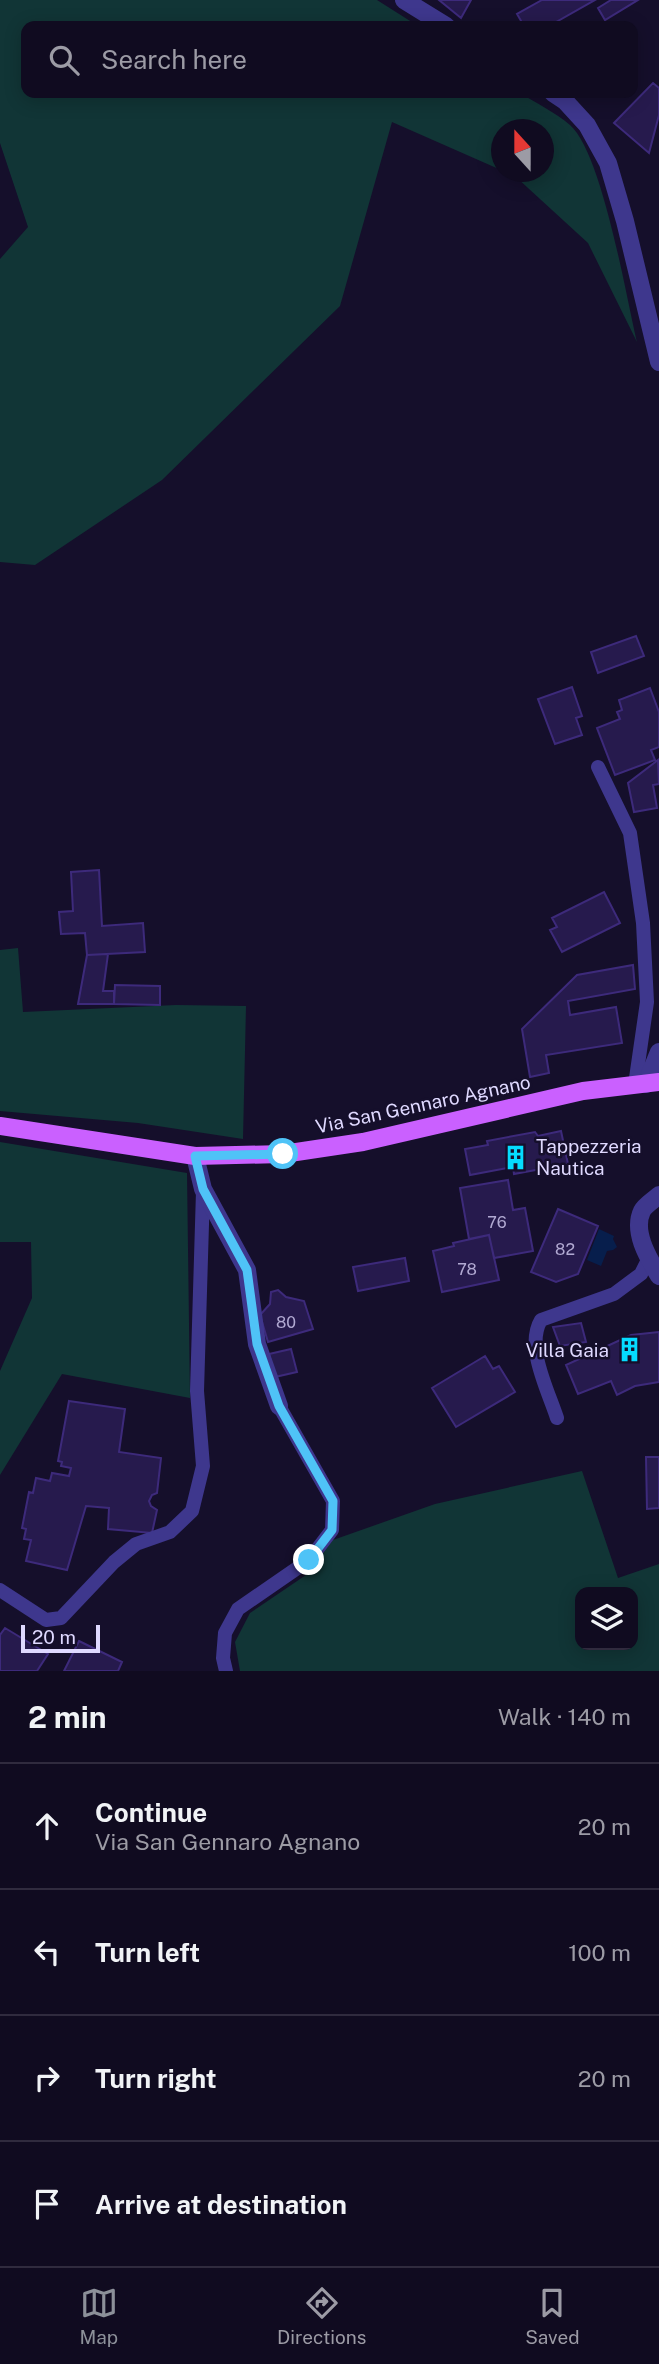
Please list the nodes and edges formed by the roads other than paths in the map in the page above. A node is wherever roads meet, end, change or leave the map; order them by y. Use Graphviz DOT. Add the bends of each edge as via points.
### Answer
graph roads {
  1 [pos="404,0"];
  2 [pos="438,21"];
  3 [pos="560,98"];
  4 [pos="659,362"];
  5 [pos="598,767"];
  6 [pos="659,1052"];
  7 [pos="647,1084"];
  8 [pos="0,1126"];
  9 [pos="195,1156"];
  10 [pos="203,1189"];
  11 [pos="659,1195"];
  12 [pos="649,1258"];
  13 [pos="659,1276"];
  14 [pos="279,1406"];
  15 [pos="557,1418"];
  16 [pos="0,1590"];
  17 [pos="226,1671"];
  1 -- 2 [label="street"];
  3 -- 4 [label="street" via="587,125 608,163"];
  5 -- 7 [label="lane" via="630,833 643,923"];
  6 -- 7 [label="street"];
  7 -- 9 [label="main road, Via San Gennaro Agnano" via="583,1091 363,1142 283,1154"];
  8 -- 9 [label="main road, Via San Gennaro Agnano"];
  9 -- 10 [label="street"];
  10 -- 14 [label="street" via="247,1270 257,1344"];
  10 -- 16 [label="lane" via="197,1391 203,1466 192,1511 170,1532 136,1544 61,1618 46,1620"];
  11 -- 12 [label="street" via="643,1209 639,1222"];
  12 -- 13 [label="street"];
  12 -- 15 [label="lane" via="640,1274 614,1294 541,1320 535,1329 534,1350"];
  14 -- 17 [label="lane" via="333,1501 332,1530 309,1560 238,1609 225,1633"];
}
